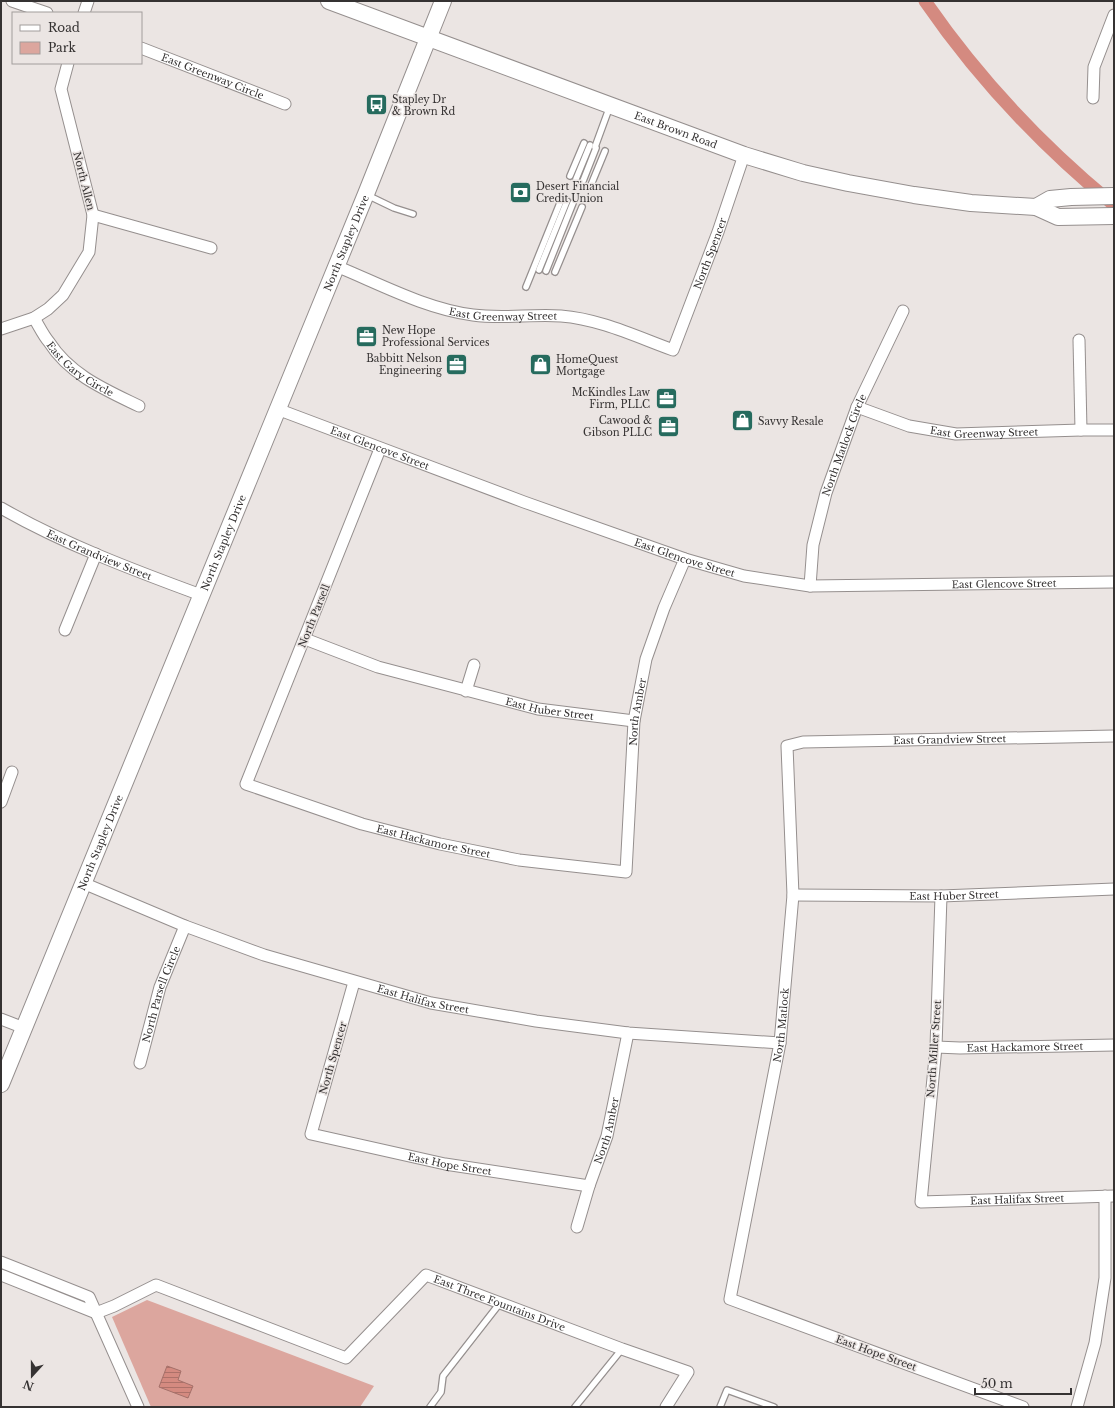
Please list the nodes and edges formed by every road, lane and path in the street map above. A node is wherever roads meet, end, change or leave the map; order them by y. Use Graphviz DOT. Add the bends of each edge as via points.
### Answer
graph roads {
  1 [pos="12,1"];
  2 [pos="88,1"];
  3 [pos="329,1"];
  4 [pos="443,1"];
  5 [pos="44,12"];
  6 [pos="84,12"];
  7 [pos="1114,15"];
  8 [pos="428,38"];
  9 [pos="142,48"];
  10 [pos="68,64"];
  11 [pos="1093,98"];
  12 [pos="285,104"];
  13 [pos="610,106"];
  14 [pos="584,143"];
  15 [pos="594,147"];
  16 [pos="605,151"];
  17 [pos="744,155"];
  18 [pos="582,181"];
  19 [pos="591,185"];
  20 [pos="366,194"];
  21 [pos="1114,196"];
  22 [pos="573,204"];
  23 [pos="582,207"];
  24 [pos="1036,207"];
  25 [pos="413,214"];
  26 [pos="93,215"];
  27 [pos="1108,216"];
  28 [pos="211,248"];
  29 [pos="336,266"];
  30 [pos="555,272"];
  31 [pos="526,287"];
  32 [pos="903,311"];
  33 [pos="34,318"];
  34 [pos="1,329"];
  35 [pos="1078,340"];
  36 [pos="673,350"];
  37 [pos="139,406"];
  38 [pos="858,407"];
  39 [pos="277,409"];
  40 [pos="1081,430"];
  41 [pos="1114,430"];
  42 [pos="380,449"];
  43 [pos="1,508"];
  44 [pos="96,554"];
  45 [pos="685,559"];
  46 [pos="1114,582"];
  47 [pos="810,586"];
  48 [pos="202,595"];
  49 [pos="65,630"];
  50 [pos="305,639"];
  51 [pos="474,665"];
  52 [pos="466,691"];
  53 [pos="634,720"];
  54 [pos="1114,736"];
  55 [pos="786,746"];
  56 [pos="12,772"];
  57 [pos="246,784"];
  58 [pos="1,802"];
  59 [pos="626,872"];
  60 [pos="83,883"];
  61 [pos="1114,889"];
  62 [pos="793,895"];
  63 [pos="941,896"];
  64 [pos="184,926"];
  65 [pos="354,982"];
  66 [pos="1,1020"];
  67 [pos="24,1028"];
  68 [pos="628,1033"];
  69 [pos="780,1043"];
  70 [pos="1114,1045"];
  71 [pos="936,1047"];
  72 [pos="140,1063"];
  73 [pos="1,1084"];
  74 [pos="311,1134"];
  75 [pos="589,1186"];
  76 [pos="1110,1196"];
  77 [pos="921,1202"];
  78 [pos="577,1227"];
  79 [pos="1,1262"];
  80 [pos="1,1275"];
  81 [pos="730,1299"];
  82 [pos="500,1303"];
  83 [pos="96,1313"];
  84 [pos="622,1349"];
  85 [pos="138,1407"];
  86 [pos="430,1407"];
  87 [pos="575,1407"];
  88 [pos="666,1407"];
  89 [pos="720,1407"];
  90 [pos="774,1407"];
  91 [pos="1023,1407"];
  92 [pos="1077,1407"];
  1 -- 5 [label="street"];
  2 -- 6 [label="street"];
  3 -- 8 [label="main road, East Brown Road"];
  4 -- 8 [label="main road, North Stapley Drive"];
  7 -- 11 [label="street" via="1094,66"];
  8 -- 13 [label="main road, East Brown Road"];
  8 -- 20 [label="main road, North Stapley Drive"];
  9 -- 12 [label="street, East Greenway Circle"];
  10 -- 26 [label="street, North Allen" via="61,88"];
  13 -- 15 [label="lane"];
  13 -- 17 [label="main road, East Brown Road"];
  14 -- 15 [label="lane" via="573,178"];
  15 -- 18 [label="lane"];
  16 -- 19 [label="lane"];
  17 -- 24 [label="main road, East Brown Road" via="848,183 914,195 971,203"];
  17 -- 36 [label="street, North Spencer"];
  20 -- 25 [label="lane"];
  20 -- 29 [label="main road, North Stapley Drive"];
  21 -- 24 [label="main road, East Brown Road" via="1050,199"];
  22 -- 31 [label="lane" via="542,270 564,200"];
  23 -- 30 [label="lane"];
  24 -- 27 [label="main road, East Brown Road" via="1058,218"];
  26 -- 28 [label="street"];
  26 -- 33 [label="street, North Allen" via="89,252 63,295"];
  29 -- 36 [label="street, East Greenway Street" via="421,301 453,311 474,315 562,316 586,320"];
  29 -- 39 [label="main road, North Stapley Drive"];
  32 -- 38 [label="street, North Matlock Circle"];
  33 -- 34 [label="street, North Allen"];
  33 -- 37 [label="street, East Gary Circle" via="49,343 83,377"];
  35 -- 40 [label="street"];
  38 -- 40 [label="street, East Greenway Street" via="909,426 956,434"];
  38 -- 47 [label="street, North Matlock Circle" via="826,493 813,546"];
  39 -- 42 [label="street, East Glencove Street"];
  39 -- 48 [label="main road, North Stapley Drive"];
  40 -- 41 [label="street, East Greenway Street"];
  42 -- 45 [label="street, East Glencove Street"];
  42 -- 50 [label="street, North Parsell"];
  43 -- 44 [label="street, East Grandview Street" via="33,526"];
  44 -- 48 [label="street, East Grandview Street"];
  44 -- 49 [label="street"];
  45 -- 47 [label="street, East Glencove Street" via="744,576"];
  45 -- 53 [label="street, North Amber" via="646,659"];
  46 -- 47 [label="street, East Glencove Street"];
  48 -- 60 [label="main road, North Stapley Drive"];
  50 -- 52 [label="street, East Huber Street" via="378,667"];
  50 -- 57 [label="street, North Parsell"];
  51 -- 52 [label="street"];
  52 -- 53 [label="street, East Huber Street" via="538,709"];
  53 -- 59 [label="street, North Amber"];
  54 -- 55 [label="street, East Grandview Street" via="803,742"];
  55 -- 62 [label="street, North Matlock"];
  56 -- 58 [label="street"];
  57 -- 59 [label="street, East Hackamore Street" via="362,824 440,844 519,860"];
  60 -- 64 [label="street, East Halifax Street"];
  60 -- 67 [label="main road, North Stapley Drive"];
  61 -- 63 [label="street, East Huber Street"];
  62 -- 63 [label="street, East Huber Street"];
  62 -- 69 [label="street, North Matlock"];
  63 -- 71 [label="street, North Miller Street"];
  64 -- 65 [label="street, East Halifax Street" via="264,955"];
  64 -- 72 [label="street, North Parsell Circle" via="160,987"];
  65 -- 68 [label="street, East Halifax Street" via="431,1003"];
  65 -- 74 [label="street, North Spencer"];
  66 -- 67 [label="street"];
  67 -- 73 [label="main road, North Stapley Drive"];
  68 -- 69 [label="street, East Halifax Street"];
  68 -- 75 [label="street, North Amber" via="607,1136"];
  69 -- 81 [label="street, North Matlock"];
  70 -- 71 [label="street, East Hackamore Street"];
  71 -- 77 [label="street, North Miller Street"];
  74 -- 75 [label="street, East Hope Street" via="445,1164"];
  75 -- 78 [label="street, North Amber"];
  76 -- 77 [label="street, East Halifax Street"];
  76 -- 92 [label="street" via="1105,1278 1095,1343"];
  79 -- 83 [label="street" via="89,1297"];
  80 -- 83 [label="street"];
  81 -- 91 [label="street, East Hope Street"];
  82 -- 83 [label="street, East Three Fountains Drive" via="426,1275 346,1358 156,1285"];
  82 -- 84 [label="street, East Three Fountains Drive"];
  82 -- 86 [label="lane" via="443,1376 441,1392"];
  83 -- 85 [label="street"];
  84 -- 87 [label="lane"];
  84 -- 88 [label="street, East Three Fountains Drive" via="688,1372"];
  89 -- 90 [label="lane" via="728,1390"];
}
